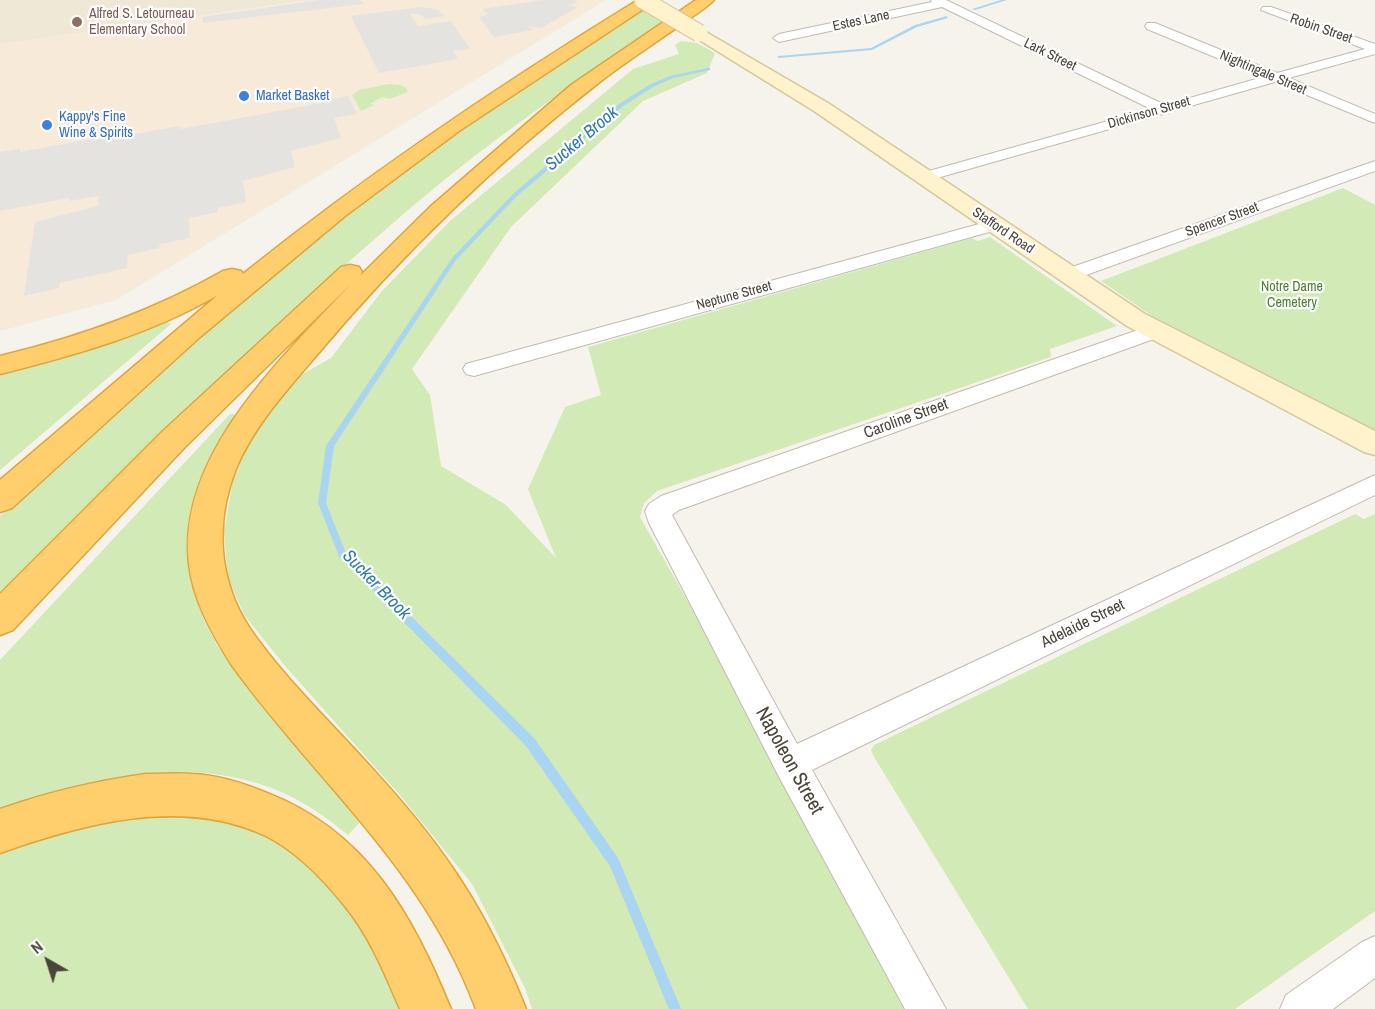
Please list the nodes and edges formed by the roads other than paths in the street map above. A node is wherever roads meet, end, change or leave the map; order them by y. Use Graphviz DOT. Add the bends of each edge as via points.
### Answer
graph roads {
  1 [pos="643,0"];
  2 [pos="649,0"];
  3 [pos="706,0"];
  4 [pos="940,1"];
  5 [pos="1267,10"];
  6 [pos="1150,26"];
  7 [pos="779,38"];
  8 [pos="1375,49"];
  9 [pos="596,76"];
  10 [pos="1275,77"];
  11 [pos="1163,109"];
  12 [pos="1375,119"];
  13 [pos="1375,166"];
  14 [pos="389,172"];
  15 [pos="924,177"];
  16 [pos="994,225"];
  17 [pos="1068,275"];
  18 [pos="1155,331"];
  19 [pos="0,365"];
  20 [pos="474,369"];
  21 [pos="1375,444"];
  22 [pos="1375,484"];
  23 [pos="0,499"];
  24 [pos="658,511"];
  25 [pos="0,620"];
  26 [pos="790,764"];
  27 [pos="0,831"];
  28 [pos="1375,955"];
  29 [pos="426,1009"];
  30 [pos="501,1009"];
  31 [pos="926,1009"];
  32 [pos="1300,1009"];
  1 -- 15 [label="street, Stafford Road, bridge" via="821,107"];
  2 -- 14 [label="highway" via="498,96"];
  3 -- 9 [label="highway"];
  4 -- 7 [label="street, Estes Lane"];
  4 -- 11 [label="street, Lark Street"];
  5 -- 8 [label="street, Robin Street"];
  6 -- 10 [label="street, Nightingale Street"];
  8 -- 10 [label="street, Dickinson Street"];
  9 -- 25 [label="highway" via="465,173 340,281 182,432"];
  9 -- 30 [label="highway" via="432,216 323,330 234,441 213,487 205,534 204,560 209,585 236,640 439,886 466,930"];
  10 -- 11 [label="street, Dickinson Street"];
  10 -- 12 [label="street, Nightingale Street"];
  11 -- 15 [label="street, Dickinson Street"];
  13 -- 17 [label="street, Spencer Street"];
  14 -- 19 [label="highway" via="191,299 119,331"];
  14 -- 23 [label="highway" via="198,324"];
  15 -- 16 [label="street, Stafford Road"];
  16 -- 17 [label="street, Stafford Road"];
  16 -- 20 [label="street, Neptune Street"];
  17 -- 18 [label="street, Stafford Road"];
  18 -- 21 [label="street, Stafford Road"];
  18 -- 24 [label="street, Caroline Street" via="670,503"];
  22 -- 26 [label="street, Adelaide Street"];
  24 -- 26 [label="street, Napoleon Street"];
  26 -- 31 [label="street, Napoleon Street"];
  27 -- 29 [label="highway" via="88,802 136,795 179,794 225,800 265,812 302,831 334,858 361,889 410,973"];
  28 -- 32 [label="street"];
}
